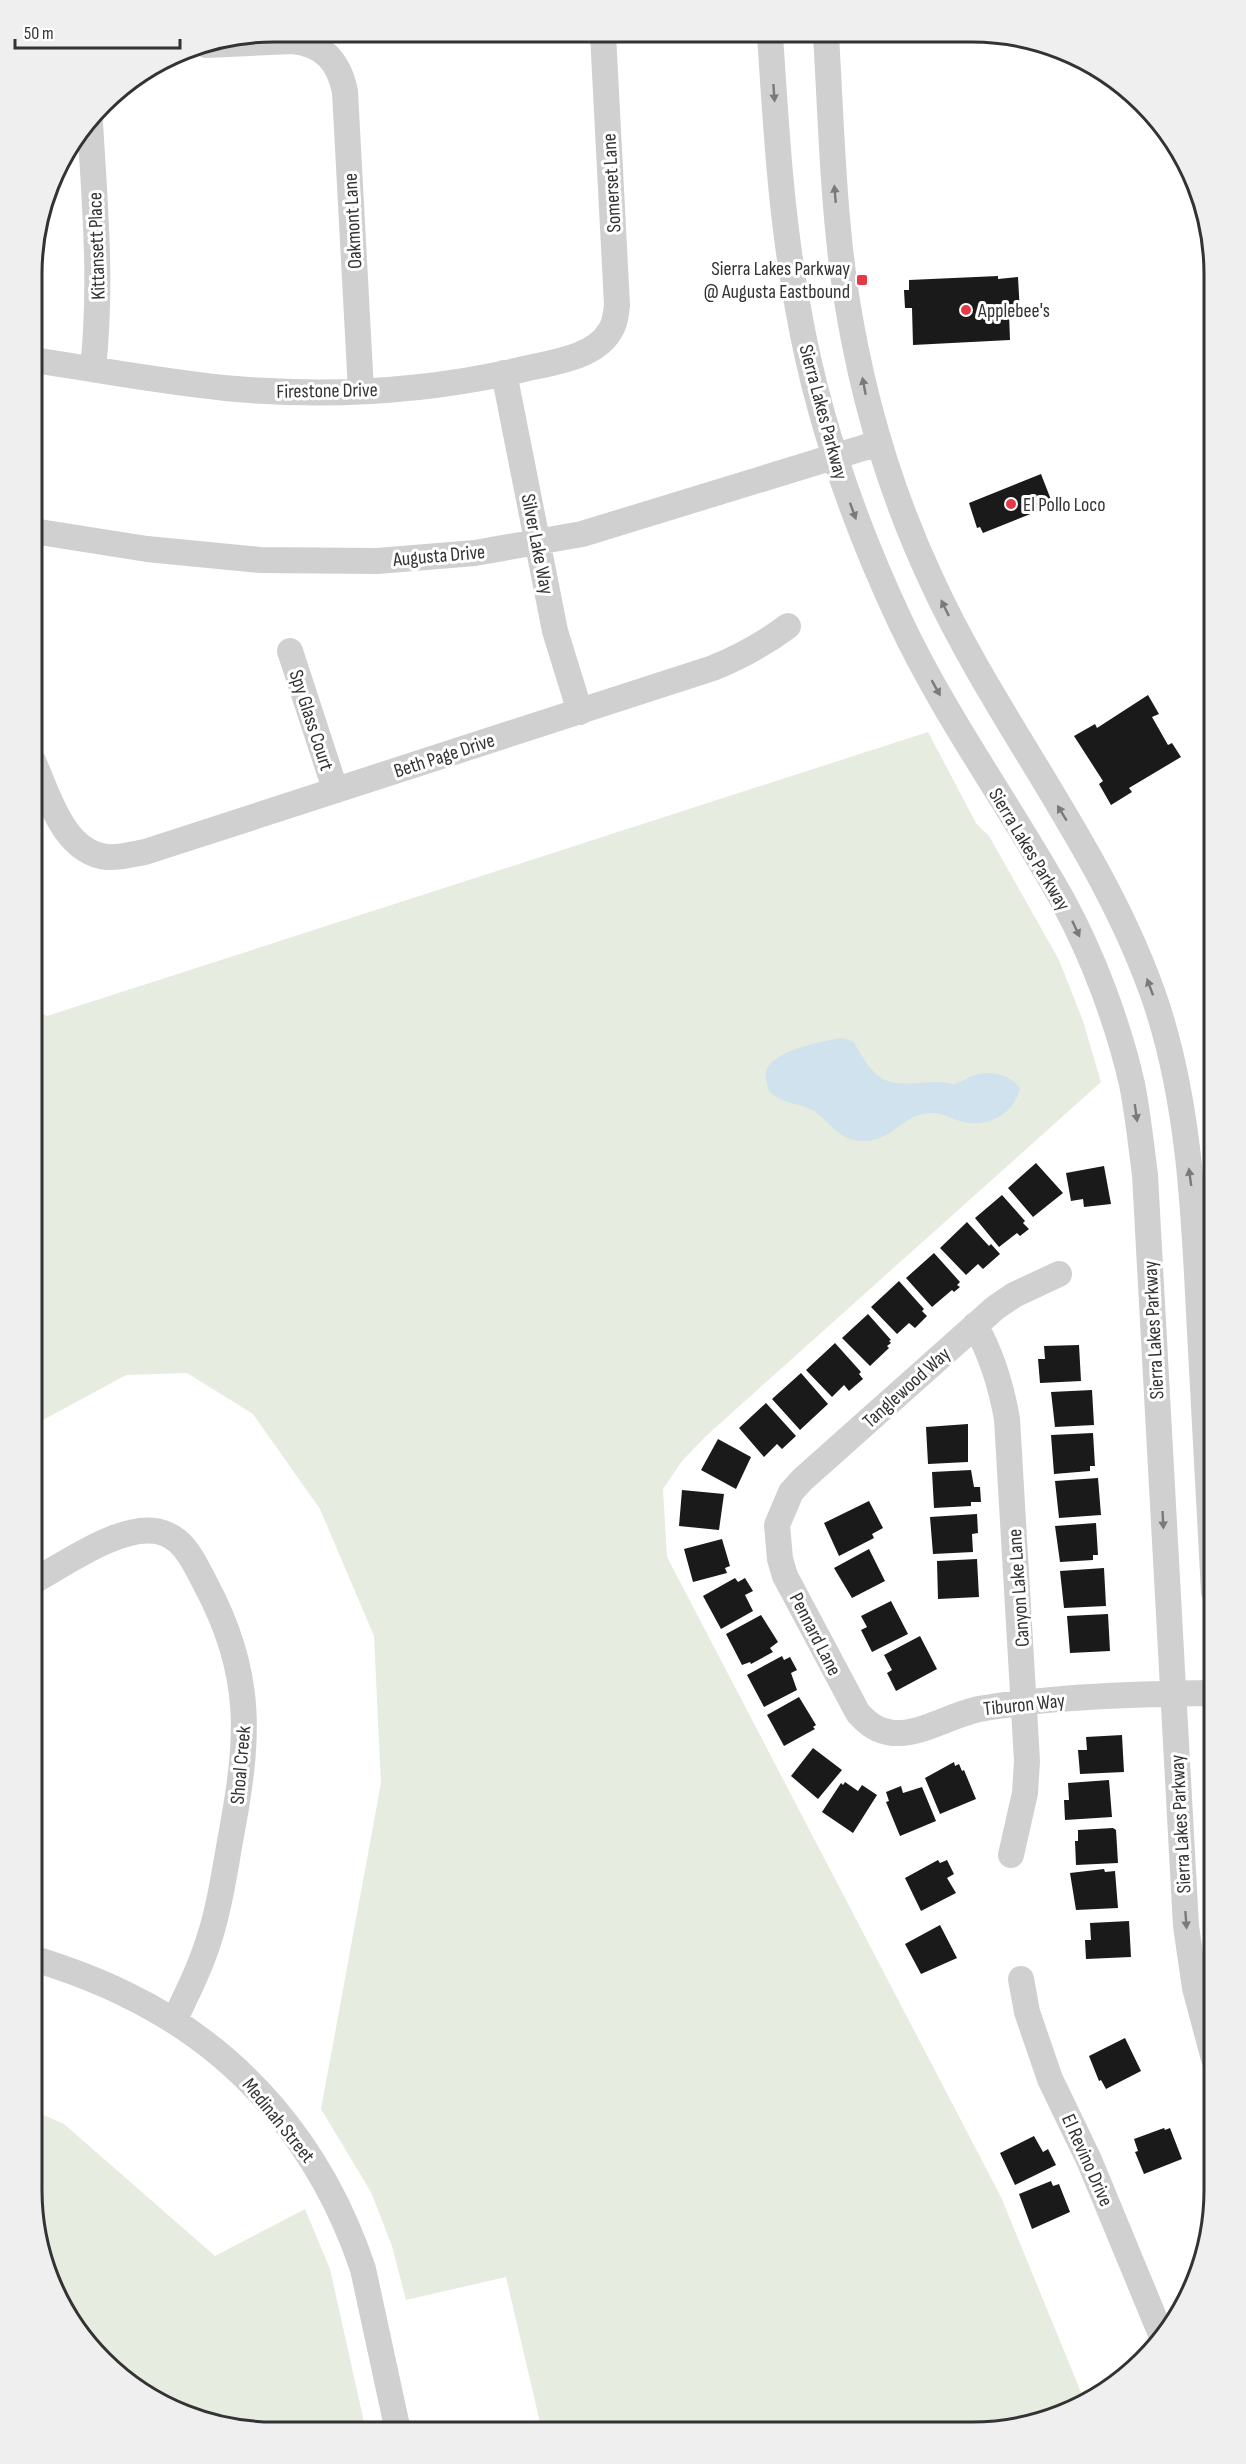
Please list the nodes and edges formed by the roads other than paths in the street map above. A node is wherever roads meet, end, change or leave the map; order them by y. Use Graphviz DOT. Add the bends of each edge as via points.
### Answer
graph roads {
  1 [pos="306,42"];
  2 [pos="603,42"];
  3 [pos="771,42"];
  4 [pos="826,42"];
  5 [pos="91,132"];
  6 [pos="610,331"];
  7 [pos="42,361"];
  8 [pos="93,369"];
  9 [pos="504,373"];
  10 [pos="362,391"];
  11 [pos="879,443"];
  12 [pos="834,456"];
  13 [pos="42,532"];
  14 [pos="538,543"];
  15 [pos="788,626"];
  16 [pos="290,651"];
  17 [pos="580,712"];
  18 [pos="42,780"];
  19 [pos="335,789"];
  20 [pos="1059,1274"];
  21 [pos="975,1325"];
  22 [pos="1204,1407"];
  23 [pos="777,1525"];
  24 [pos="42,1577"];
  25 [pos="1204,1693"];
  26 [pos="1172,1694"];
  27 [pos="1025,1702"];
  28 [pos="880,1730"];
  29 [pos="1011,1855"];
  30 [pos="42,1962"];
  31 [pos="1021,1978"];
  32 [pos="174,2021"];
  33 [pos="1204,2022"];
  34 [pos="1158,2328"];
  35 [pos="396,2422"];
  1 -- 10 [label="street, Oakmont Lane" via="328,55 337,66 345,92"];
  2 -- 6 [label="street, Somerset Lane" via="617,291"];
  3 -- 12 [label="street, Sierra Lakes Parkway, one-way" via="791,268 812,376"];
  11 -- 4 [label="street, one-way" via="845,289 834,191"];
  5 -- 8 [label="street, Kittansett Place" via="99,282"];
  6 -- 9 [label="street, Firestone Drive" via="579,354"];
  7 -- 8 [label="street, Firestone Drive"];
  8 -- 10 [label="street, Firestone Drive" via="236,389"];
  9 -- 10 [label="street, Firestone Drive" via="435,385"];
  9 -- 14 [label="street, Silver Lake Way"];
  11 -- 12 [label="street, Augusta Drive"];
  22 -- 11 [label="street, one-way" via="1193,1203 1175,1068 1148,981 1111,898 978,670 931,579"];
  12 -- 14 [label="street, Augusta Drive" via="582,534"];
  12 -- 26 [label="street, Sierra Lakes Parkway, one-way" via="859,530 901,625 964,741 1064,902 1105,993 1132,1084 1145,1175"];
  13 -- 14 [label="street, Augusta Drive" via="147,549 287,562 419,558"];
  14 -- 17 [label="street, Silver Lake Way" via="555,632"];
  15 -- 17 [label="street, Beth Page Drive" via="765,643 713,669"];
  16 -- 19 [label="street, Spy Glass Court"];
  17 -- 19 [label="street, Beth Page Drive"];
  18 -- 19 [label="street, Beth Page Drive" via="77,845 108,857 145,852"];
  20 -- 21 [label="street, Tanglewood Way" via="1014,1295"];
  21 -- 23 [label="street, Tanglewood Way" via="803,1479 791,1492"];
  21 -- 27 [label="street, Canyon Lake Lane" via="991,1357 1007,1419"];
  23 -- 28 [label="street, Pennard Lane" via="785,1576 858,1713 867,1724"];
  24 -- 32 [label="street, Shoal Creek" via="116,1536 154,1531 168,1534 188,1551 218,1607 234,1654 245,1727 242,1775 218,1910 203,1957"];
  25 -- 26 [label="street"];
  26 -- 27 [label="street, Tiburon Way"];
  26 -- 33 [label="street, Sierra Lakes Parkway, one-way" via="1186,1926"];
  27 -- 28 [label="street, Tiburon Way" via="967,1711 920,1730"];
  27 -- 29 [label="street, Canyon Lake Lane" via="1025,1793"];
  30 -- 32 [label="street, Medinah Street" via="110,1987"];
  31 -- 34 [label="street, El Revino Drive" via="1027,2012 1050,2079 1101,2188"];
  32 -- 35 [label="street, Medinah Street" via="254,2086 291,2127 320,2170 363,2269"];
}
